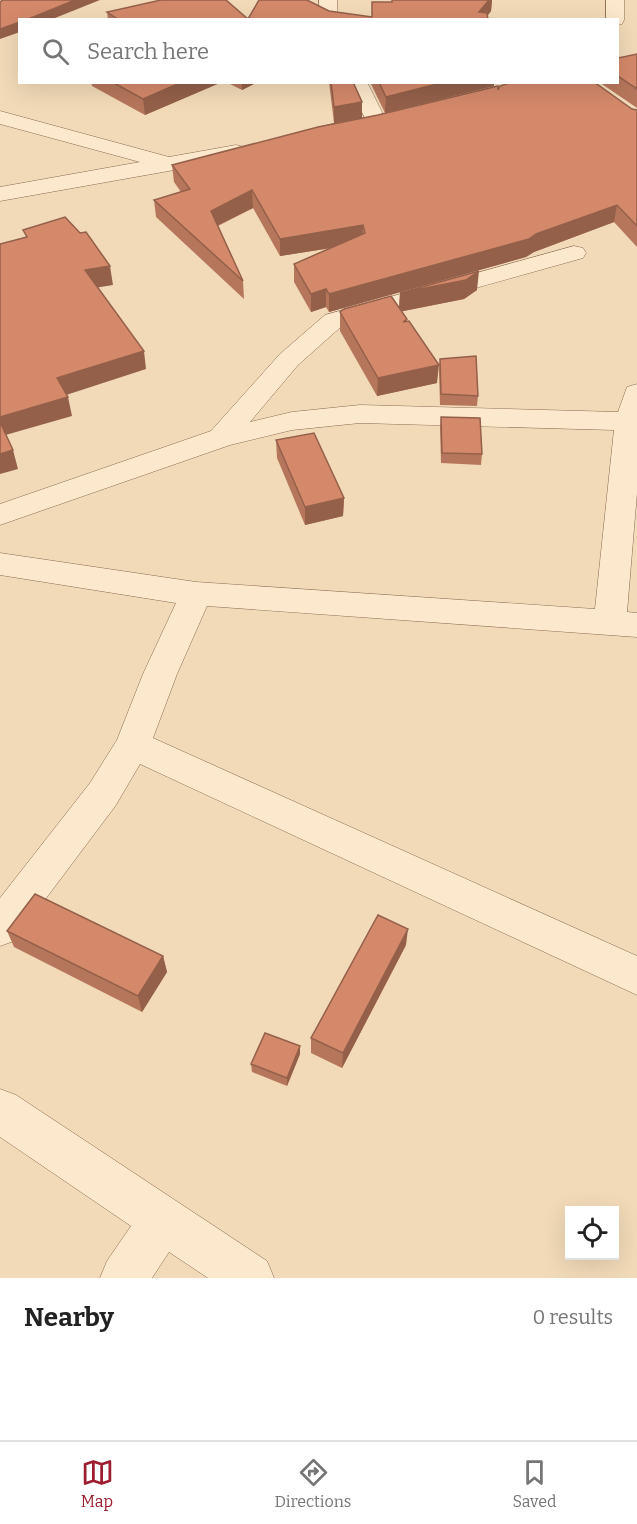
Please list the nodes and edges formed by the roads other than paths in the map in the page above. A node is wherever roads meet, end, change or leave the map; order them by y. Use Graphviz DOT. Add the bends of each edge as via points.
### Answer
graph roads {
  1 [pos="328,0"];
  2 [pos="615,0"];
  3 [pos="329,18"];
  4 [pos="615,18"];
  5 [pos="357,84"];
  6 [pos="0,117"];
  7 [pos="400,118"];
  8 [pos="252,149"];
  9 [pos="170,164"];
  10 [pos="0,194"];
  11 [pos="574,253"];
  12 [pos="637,393"];
  13 [pos="629,421"];
  14 [pos="221,438"];
  15 [pos="0,515"];
  16 [pos="0,564"];
  17 [pos="196,594"];
  18 [pos="624,624"];
  19 [pos="133,745"];
  20 [pos="0,928"];
  21 [pos="637,976"];
  22 [pos="0,1111"];
  23 [pos="163,1220"];
  24 [pos="124,1278"];
  25 [pos="250,1278"];
  1 -- 3 [label="street"];
  2 -- 4 [label="street"];
  5 -- 7 [label="street" via="367,126"];
  6 -- 9 [label="street"];
  8 -- 9 [label="street"];
  9 -- 10 [label="street"];
  11 -- 14 [label="street" via="334,320 304,345"];
  12 -- 13 [label="street"];
  13 -- 14 [label="street" via="360,414 292,421"];
  13 -- 18 [label="street"];
  14 -- 15 [label="street"];
  16 -- 17 [label="street"];
  17 -- 18 [label="street"];
  17 -- 19 [label="street"];
  19 -- 20 [label="street" via="103,794"];
  19 -- 21 [label="street"];
  22 -- 23 [label="street"];
  23 -- 24 [label="street"];
  23 -- 25 [label="street"];
}
